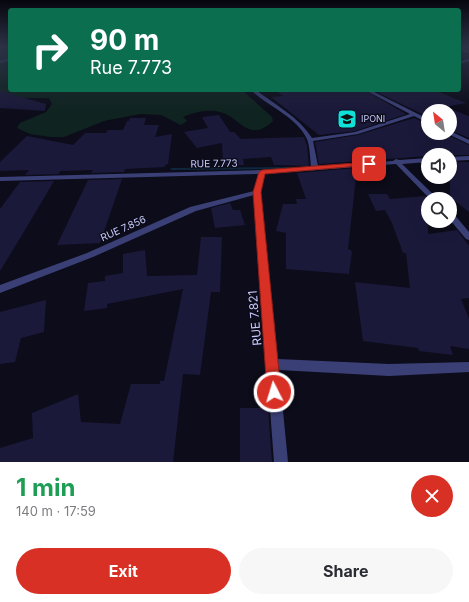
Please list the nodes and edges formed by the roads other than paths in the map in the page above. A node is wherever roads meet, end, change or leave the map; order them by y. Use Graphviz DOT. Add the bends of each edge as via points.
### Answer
graph roads {
  1 [pos="256,92"];
  2 [pos="372,92"];
  3 [pos="414,114"];
  4 [pos="421,118"];
  5 [pos="457,136"];
  6 [pos="310,140"];
  7 [pos="469,142"];
  8 [pos="469,158"];
  9 [pos="457,159"];
  10 [pos="421,160"];
  11 [pos="396,161"];
  12 [pos="315,169"];
  13 [pos="262,172"];
  14 [pos="0,179"];
  15 [pos="257,192"];
  16 [pos="427,192"];
  17 [pos="457,223"];
  18 [pos="469,237"];
  19 [pos="0,289"];
  20 [pos="272,364"];
  21 [pos="469,366"];
  22 [pos="281,462"];
  1 -- 6 [label="street" via="298,122"];
  2 -- 3 [label="street"];
  3 -- 4 [label="street"];
  3 -- 6 [label="street" via="356,133"];
  5 -- 7 [label="street"];
  6 -- 12 [label="street"];
  8 -- 9 [label="street"];
  10 -- 11 [label="street, RUE 7.773"];
  11 -- 12 [label="street, RUE 7.773"];
  11 -- 16 [label="street"];
  12 -- 13 [label="street, RUE 7.773"];
  13 -- 14 [label="street, RUE 7.773"];
  13 -- 15 [label="street, RUE 7.821"];
  15 -- 19 [label="street, RUE 7.856" via="193,209 90,255"];
  15 -- 20 [label="street, RUE 7.821"];
  17 -- 18 [label="street"];
  20 -- 21 [label="street" via="389,370"];
  20 -- 22 [label="street, RUE 7.821"];
}
